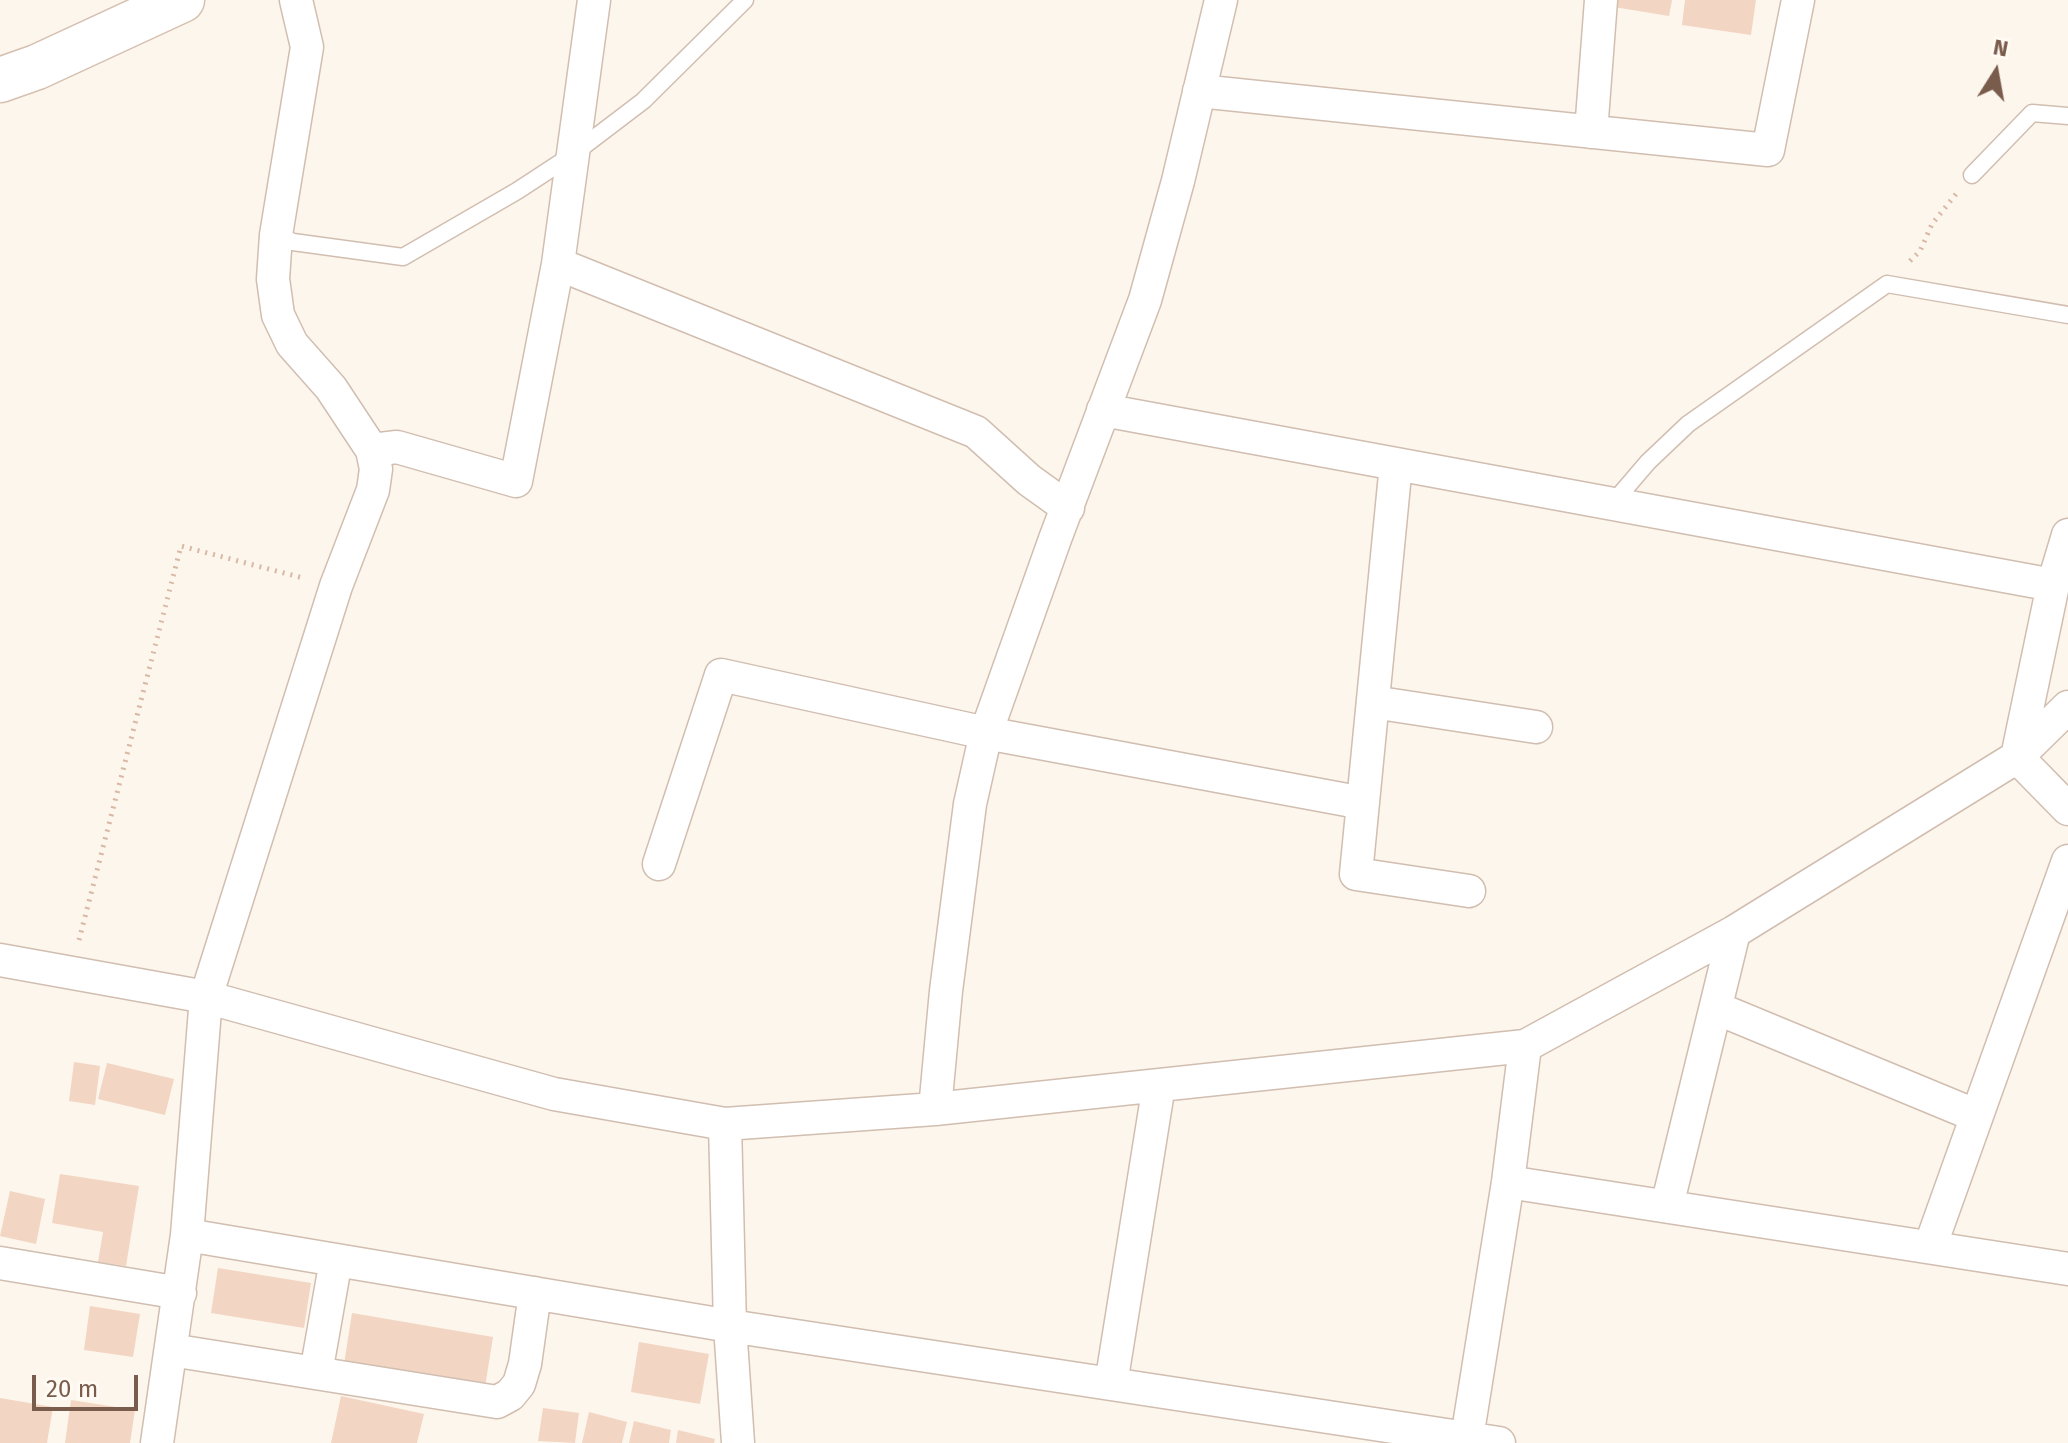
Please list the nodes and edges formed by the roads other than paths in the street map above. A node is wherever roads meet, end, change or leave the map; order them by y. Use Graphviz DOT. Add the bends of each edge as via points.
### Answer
graph roads {
  1 [pos="296,0"];
  2 [pos="594,0"];
  3 [pos="745,0"];
  4 [pos="1221,0"];
  5 [pos="1601,0"];
  6 [pos="1798,0"];
  7 [pos="161,5"];
  8 [pos="0,80"];
  9 [pos="1199,91"];
  10 [pos="2068,116"];
  11 [pos="1591,132"];
  12 [pos="572,155"];
  13 [pos="1972,175"];
  14 [pos="276,235"];
  15 [pos="558,264"];
  16 [pos="2068,315"];
  17 [pos="1103,410"];
  18 [pos="372,450"];
  19 [pos="1396,464"];
  20 [pos="1612,504"];
  21 [pos="1068,508"];
  22 [pos="2068,535"];
  23 [pos="2053,585"];
  24 [pos="1373,702"];
  25 [pos="2068,707"];
  26 [pos="1536,727"];
  27 [pos="986,733"];
  28 [pos="2017,757"];
  29 [pos="1363,803"];
  30 [pos="2068,809"];
  31 [pos="2068,861"];
  32 [pos="659,864"];
  33 [pos="1469,891"];
  34 [pos="1734,932"];
  35 [pos="0,960"];
  36 [pos="206,997"];
  37 [pos="1716,1008"];
  38 [pos="1525,1046"];
  39 [pos="1159,1085"];
  40 [pos="935,1109"];
  41 [pos="1977,1116"];
  42 [pos="725,1124"];
  43 [pos="1508,1182"];
  44 [pos="1667,1206"];
  45 [pos="187,1235"];
  46 [pos="1930,1247"];
  47 [pos="336,1260"];
  48 [pos="0,1263"];
  49 [pos="2068,1269"];
  50 [pos="180,1293"];
  51 [pos="535,1293"];
  52 [pos="730,1326"];
  53 [pos="171,1350"];
  54 [pos="316,1373"];
  55 [pos="1111,1384"];
  56 [pos="1467,1438"];
  57 [pos="157,1443"];
  58 [pos="738,1443"];
  59 [pos="1499,1443"];
  1 -- 14 [label="street" via="307,47"];
  2 -- 12 [label="street"];
  3 -- 12 [label="lane" via="643,101"];
  4 -- 9 [label="street"];
  5 -- 11 [label="street"];
  6 -- 11 [label="street" via="1768,150"];
  7 -- 8 [label="street"];
  9 -- 11 [label="street"];
  9 -- 17 [label="street" via="1145,300"];
  10 -- 13 [label="lane" via="2032,113"];
  12 -- 14 [label="lane" via="403,257"];
  12 -- 15 [label="street"];
  14 -- 18 [label="street" via="273,279 278,315 292,344 331,388"];
  15 -- 18 [label="street" via="516,481 397,447"];
  15 -- 21 [label="street" via="976,432"];
  16 -- 20 [label="lane" via="1887,284 1688,424"];
  17 -- 19 [label="street"];
  17 -- 21 [label="street"];
  18 -- 36 [label="street" via="373,490 336,586"];
  19 -- 20 [label="street"];
  19 -- 24 [label="street"];
  20 -- 23 [label="street"];
  21 -- 27 [label="street"];
  22 -- 23 [label="street"];
  23 -- 28 [label="street"];
  24 -- 26 [label="street"];
  24 -- 29 [label="street"];
  25 -- 28 [label="street"];
  27 -- 29 [label="street"];
  27 -- 32 [label="street" via="721,675"];
  27 -- 40 [label="street" via="970,804"];
  28 -- 30 [label="street"];
  28 -- 34 [label="street"];
  29 -- 33 [label="street" via="1356,874"];
  31 -- 41 [label="street"];
  34 -- 37 [label="street"];
  34 -- 38 [label="street"];
  35 -- 36 [label="street"];
  36 -- 42 [label="street" via="554,1094"];
  36 -- 45 [label="street"];
  37 -- 41 [label="street"];
  37 -- 44 [label="street"];
  38 -- 39 [label="street"];
  38 -- 43 [label="street"];
  39 -- 40 [label="street"];
  39 -- 55 [label="street"];
  40 -- 42 [label="street"];
  41 -- 46 [label="street"];
  42 -- 52 [label="street"];
  43 -- 44 [label="street"];
  43 -- 56 [label="street"];
  44 -- 46 [label="street"];
  45 -- 47 [label="street"];
  45 -- 50 [label="street"];
  46 -- 49 [label="street"];
  47 -- 51 [label="street"];
  47 -- 54 [label="street"];
  48 -- 50 [label="street"];
  50 -- 53 [label="street"];
  51 -- 52 [label="street"];
  51 -- 54 [label="street" via="519,1384 497,1402"];
  52 -- 55 [label="street"];
  52 -- 58 [label="street"];
  53 -- 54 [label="street"];
  53 -- 57 [label="street"];
  55 -- 56 [label="street"];
  56 -- 59 [label="street"];
}
